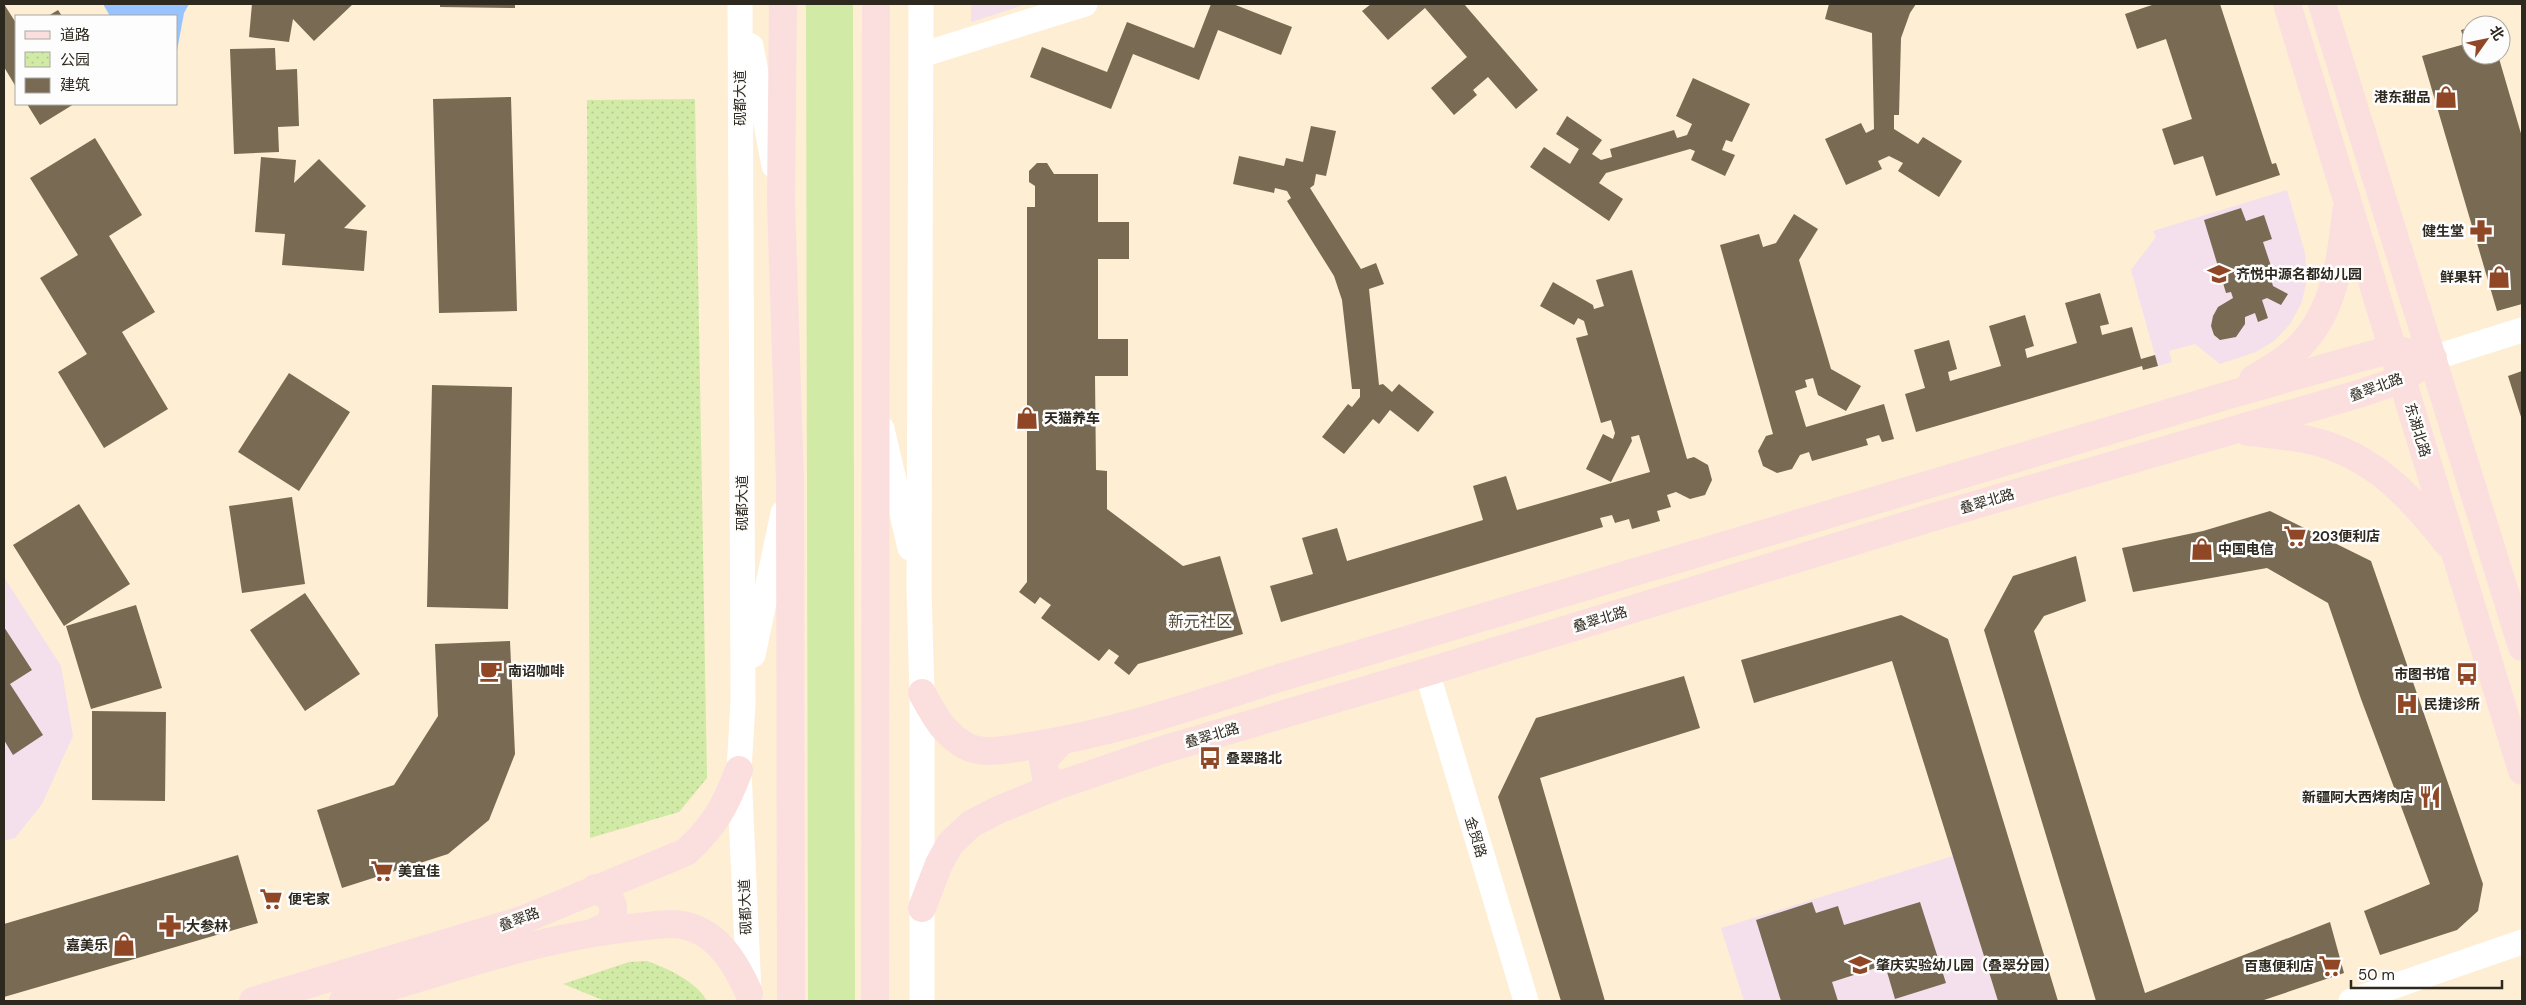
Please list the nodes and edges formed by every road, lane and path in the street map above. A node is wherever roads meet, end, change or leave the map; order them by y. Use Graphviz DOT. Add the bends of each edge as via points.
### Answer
graph roads {
  1 [pos="742,4"];
  2 [pos="783,4"];
  3 [pos="876,4"];
  4 [pos="920,4"];
  5 [pos="1085,4"];
  6 [pos="2286,4"];
  7 [pos="2322,4"];
  8 [pos="921,55"];
  9 [pos="781,202"];
  10 [pos="2347,203"];
  11 [pos="2402,260"];
  12 [pos="2368,270"];
  13 [pos="2522,330"];
  14 [pos="2393,349"];
  15 [pos="2432,358"];
  16 [pos="2402,379"];
  17 [pos="2229,395"];
  18 [pos="876,404"];
  19 [pos="2239,431"];
  20 [pos="790,481"];
  21 [pos="2458,558"];
  22 [pos="919,590"];
  23 [pos="2522,647"];
  24 [pos="1427,672"];
  25 [pos="922,693"];
  26 [pos="743,703"];
  27 [pos="1060,741"];
  28 [pos="739,770"];
  29 [pos="2522,771"];
  30 [pos="1059,785"];
  31 [pos="595,888"];
  32 [pos="922,908"];
  33 [pos="594,932"];
  34 [pos="2522,942"];
  35 [pos="749,997"];
  36 [pos="253,1001"];
  37 [pos="343,1001"];
  38 [pos="791,1001"];
  39 [pos="875,1001"];
  40 [pos="922,1001"];
  41 [pos="1526,1001"];
  42 [pos="2350,1001"];
  1 -- 9 [label="street"];
  1 -- 26 [label="street, 砚都大道"];
  2 -- 9 [label="main road"];
  3 -- 18 [label="main road"];
  4 -- 8 [label="street"];
  5 -- 8 [label="street"];
  6 -- 10 [label="main road, 东湖北路"];
  7 -- 11 [label="main road"];
  8 -- 22 [label="street"];
  9 -- 20 [label="main road"];
  10 -- 12 [label="main road, 东湖北路"];
  10 -- 17 [label="main road" via="2341,259 2333,292 2323,313 2307,338 2286,358"];
  11 -- 12 [label="main road"];
  11 -- 15 [label="main road"];
  12 -- 14 [label="main road, 东湖北路"];
  13 -- 15 [label="street"];
  14 -- 15 [label="main road, 叠翠北路"];
  14 -- 16 [label="main road, 东湖北路"];
  14 -- 17 [label="main road, 叠翠北路"];
  15 -- 16 [label="main road, 叠翠北路"];
  15 -- 23 [label="main road"];
  16 -- 19 [label="main road, 叠翠北路"];
  16 -- 21 [label="main road, 东湖北路"];
  17 -- 19 [label="main road"];
  17 -- 27 [label="main road, 叠翠北路" via="1279,678 1159,718"];
  18 -- 22 [label="street"];
  18 -- 39 [label="main road"];
  19 -- 21 [label="main road" via="2313,441 2373,467 2402,489"];
  19 -- 24 [label="main road, 叠翠北路" via="1921,521"];
  20 -- 26 [label="street"];
  20 -- 38 [label="main road"];
  21 -- 29 [label="main road, 东湖北路"];
  22 -- 25 [label="street"];
  24 -- 30 [label="main road, 叠翠北路" via="1162,750"];
  24 -- 41 [label="street, 金贸路"];
  25 -- 27 [label="main road, 叠翠北路" via="937,722 969,748 1008,749"];
  25 -- 32 [label="street"];
  26 -- 28 [label="street, 砚都大道"];
  27 -- 30 [label="main road" via="1043,761 1046,777"];
  28 -- 31 [label="main road, 叠翠路" via="726,804 706,834 686,852"];
  28 -- 35 [label="street, 砚都大道"];
  30 -- 32 [label="main road, 叠翠北路" via="971,824 950,844"];
  31 -- 33 [label="main road" via="610,896 614,909 612,924"];
  31 -- 36 [label="main road, 叠翠路" via="522,920"];
  32 -- 40 [label="street"];
  33 -- 35 [label="main road, 叠翠路" via="671,924 691,927 720,945 736,966"];
  33 -- 37 [label="main road, 叠翠路"];
  34 -- 42 [label="street"];
}
